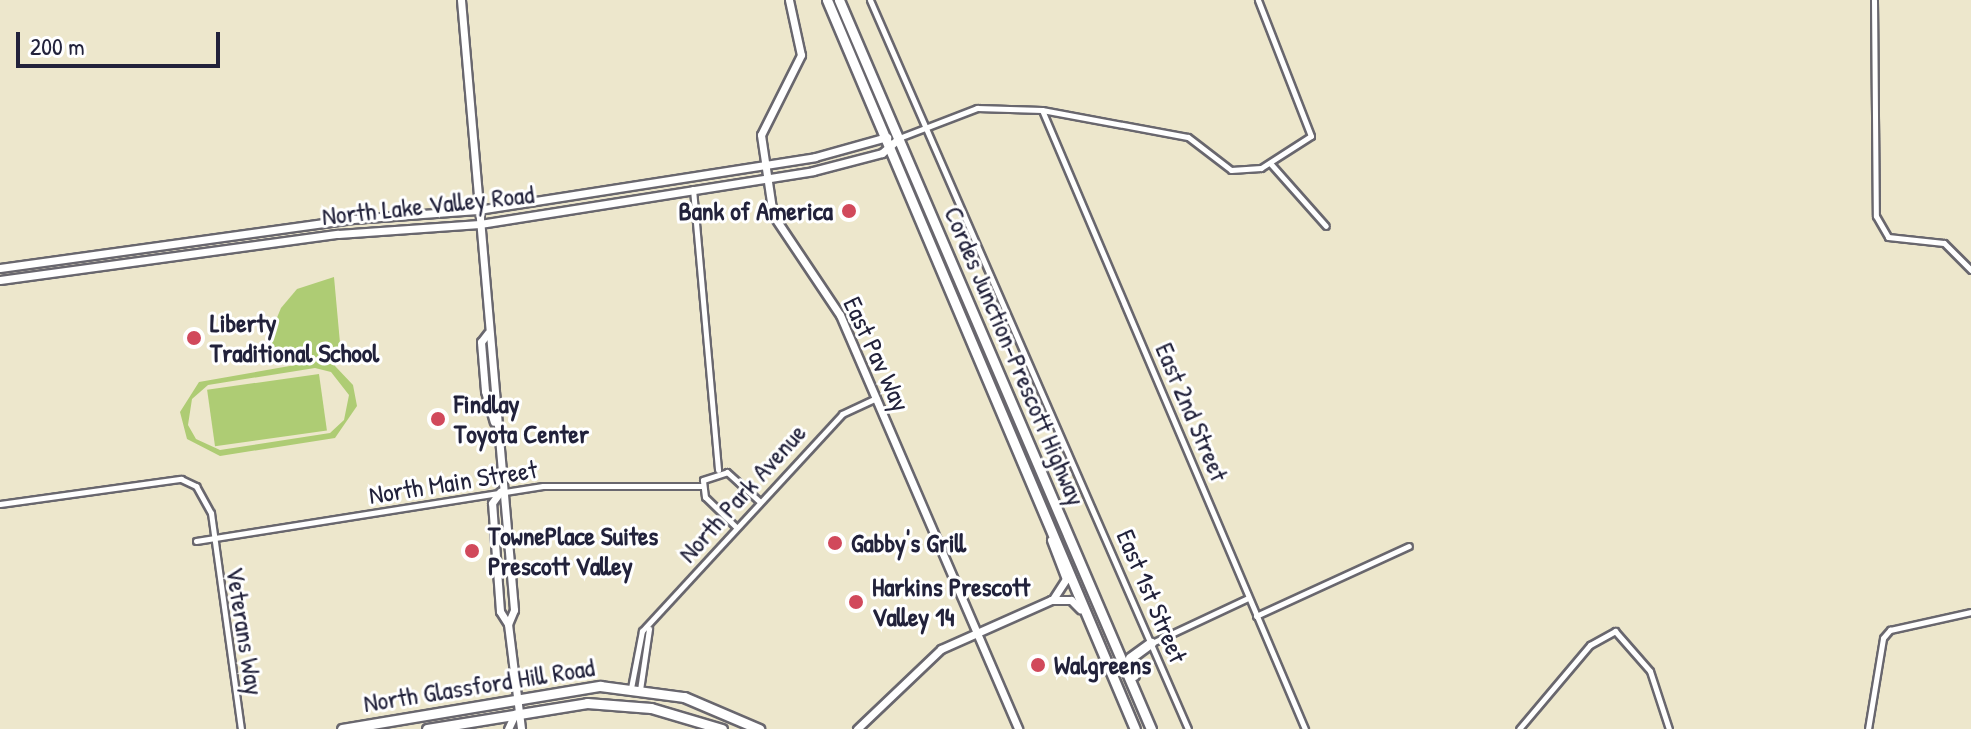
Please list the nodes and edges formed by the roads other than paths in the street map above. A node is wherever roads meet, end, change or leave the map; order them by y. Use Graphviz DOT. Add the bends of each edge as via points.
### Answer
graph roads {
  1 [pos="461,0"];
  2 [pos="789,0"];
  3 [pos="827,0"];
  4 [pos="839,0"];
  5 [pos="870,0"];
  6 [pos="1258,0"];
  7 [pos="1874,0"];
  8 [pos="1042,110"];
  9 [pos="928,126"];
  10 [pos="886,137"];
  11 [pos="899,138"];
  12 [pos="891,148"];
  13 [pos="1270,163"];
  14 [pos="763,165"];
  15 [pos="765,177"];
  16 [pos="693,189"];
  17 [pos="478,210"];
  18 [pos="480,224"];
  19 [pos="1326,226"];
  20 [pos="0,268"];
  21 [pos="1971,270"];
  22 [pos="0,280"];
  23 [pos="876,398"];
  24 [pos="1022,455"];
  25 [pos="718,470"];
  26 [pos="701,486"];
  27 [pos="500,492"];
  28 [pos="759,501"];
  29 [pos="0,504"];
  30 [pos="736,527"];
  31 [pos="214,538"];
  32 [pos="196,541"];
  33 [pos="1409,546"];
  34 [pos="1248,598"];
  35 [pos="1051,600"];
  36 [pos="1971,612"];
  37 [pos="1256,616"];
  38 [pos="508,624"];
  39 [pos="977,632"];
  40 [pos="1151,643"];
  41 [pos="1110,668"];
  42 [pos="636,689"];
  43 [pos="513,697"];
  44 [pos="515,714"];
  45 [pos="241,729"];
  46 [pos="342,729"];
  47 [pos="427,729"];
  48 [pos="508,729"];
  49 [pos="521,729"];
  50 [pos="722,729"];
  51 [pos="759,729"];
  52 [pos="857,729"];
  53 [pos="1018,729"];
  54 [pos="1135,729"];
  55 [pos="1151,729"];
  56 [pos="1157,729"];
  57 [pos="1188,729"];
  58 [pos="1305,729"];
  59 [pos="1519,729"];
  60 [pos="1669,729"];
  61 [pos="1868,729"];
  1 -- 17 [label="street"];
  2 -- 14 [label="street, East Pav Way" via="801,55 764,122"];
  3 -- 10 [label="main road, Cordes Junction–Prescott Highway"];
  4 -- 11 [label="main road, Cordes Junction–Prescott Highway"];
  5 -- 9 [label="street, East 1st Street"];
  6 -- 13 [label="street, North Lake Valley Road" via="1311,136"];
  7 -- 21 [label="street" via="1876,216 1888,237 1944,243"];
  8 -- 9 [label="street, North Lake Valley Road" via="977,108"];
  8 -- 13 [label="street, North Lake Valley Road" via="1188,137 1241,173"];
  8 -- 34 [label="street, East 2nd Street"];
  9 -- 11 [label="street, North Lake Valley Road"];
  9 -- 40 [label="street, East 1st Street"];
  10 -- 11 [label="street, North Lake Valley Road"];
  10 -- 12 [label="main road, Cordes Junction–Prescott Highway"];
  10 -- 14 [label="street, North Lake Valley Road"];
  11 -- 12 [label="street, North Lake Valley Road"];
  11 -- 55 [label="main road, Cordes Junction–Prescott Highway"];
  12 -- 15 [label="street, North Lake Valley Road" via="853,163"];
  12 -- 24 [label="main road, Cordes Junction–Prescott Highway"];
  13 -- 19 [label="street"];
  14 -- 15 [label="street, East Pav Way"];
  14 -- 17 [label="street, North Lake Valley Road"];
  15 -- 16 [label="street, North Lake Valley Road"];
  15 -- 23 [label="street, East Pav Way" via="781,233 840,315"];
  16 -- 18 [label="street, North Lake Valley Road"];
  16 -- 25 [label="street"];
  17 -- 18 [label="street"];
  17 -- 20 [label="street, North Lake Valley Road" via="353,219"];
  18 -- 22 [label="street, North Lake Valley Road" via="338,234"];
  18 -- 27 [label="street" via="488,333 481,342"];
  23 -- 28 [label="street, North Park Avenue" via="842,414"];
  23 -- 39 [label="street, East Pav Way"];
  24 -- 35 [label="street" via="1066,579"];
  24 -- 41 [label="main road, Cordes Junction–Prescott Highway"];
  25 -- 26 [label="street"];
  25 -- 28 [label="street"];
  26 -- 27 [label="street, North Main Street"];
  26 -- 30 [label="street"];
  27 -- 31 [label="street, North Main Street"];
  27 -- 38 [label="street" via="514,610"];
  27 -- 38 [label="street" via="492,503 500,611"];
  28 -- 30 [label="street, North Park Avenue"];
  29 -- 31 [label="street" via="181,479 205,498"];
  30 -- 42 [label="street, North Park Avenue" via="649,629"];
  31 -- 32 [label="street, North Main Street"];
  31 -- 45 [label="street, Veterans Way"];
  33 -- 37 [label="street"];
  34 -- 37 [label="street, East 2nd Street"];
  34 -- 40 [label="street"];
  35 -- 39 [label="street"];
  35 -- 41 [label="street" via="1077,602"];
  36 -- 61 [label="street" via="1883,638"];
  37 -- 58 [label="street, East 2nd Street"];
  38 -- 43 [label="street"];
  39 -- 52 [label="street" via="918,664"];
  39 -- 53 [label="street, East Pav Way"];
  40 -- 56 [label="main road" via="1135,650 1130,666"];
  40 -- 57 [label="street, East 1st Street"];
  41 -- 54 [label="main road, Cordes Junction–Prescott Highway"];
  42 -- 43 [label="main road, North Glassford Hill Road"];
  42 -- 51 [label="main road, North Glassford Hill Road" via="684,697"];
  43 -- 44 [label="street"];
  43 -- 46 [label="main road, North Glassford Hill Road"];
  44 -- 47 [label="main road, North Glassford Hill Road"];
  44 -- 48 [label="street"];
  44 -- 49 [label="street"];
  44 -- 50 [label="main road, North Glassford Hill Road" via="618,704"];
  59 -- 60 [label="street" via="1590,645 1615,631 1650,671"];
}
